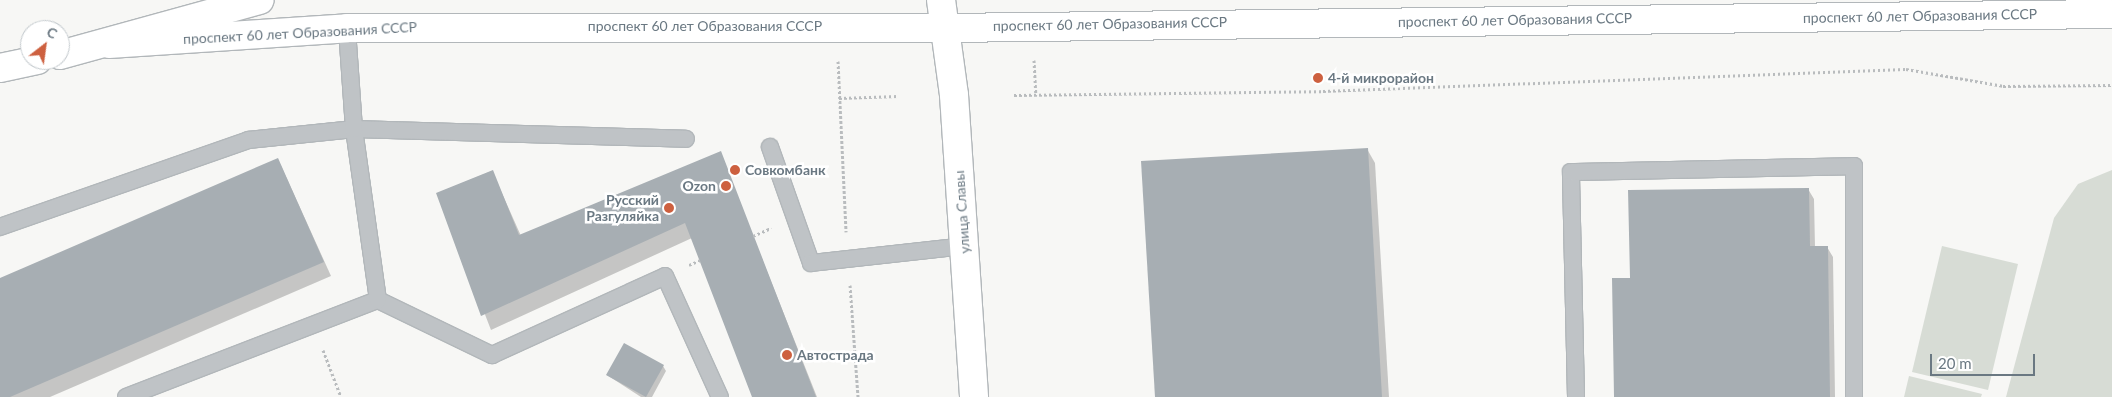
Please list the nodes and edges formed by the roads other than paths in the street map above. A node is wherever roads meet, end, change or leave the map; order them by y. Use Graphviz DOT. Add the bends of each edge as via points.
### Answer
graph roads {
  1 [pos="260,0"];
  2 [pos="941,0"];
  3 [pos="2112,14"];
  4 [pos="346,28"];
  5 [pos="946,28"];
  6 [pos="109,44"];
  7 [pos="70,53"];
  8 [pos="20,64"];
  9 [pos="0,68"];
  10 [pos="354,129"];
  11 [pos="686,139"];
  12 [pos="770,147"];
  13 [pos="0,227"];
  14 [pos="965,246"];
  15 [pos="378,300"];
  16 [pos="126,397"];
  17 [pos="720,397"];
  18 [pos="974,397"];
  19 [pos="1576,397"];
  20 [pos="1854,397"];
  1 -- 6 [label="main road, проспект 60 лет Образования СССР"];
  2 -- 5 [label="main road, улица Славы"];
  3 -- 5 [label="main road, проспект 60 лет Образования СССР"];
  4 -- 5 [label="main road, проспект 60 лет Образования СССР"];
  4 -- 6 [label="main road, проспект 60 лет Образования СССР"];
  4 -- 10 [label="lane"];
  5 -- 14 [label="main road, улица Славы"];
  6 -- 7 [label="main road, проспект 60 лет Образования СССР"];
  8 -- 9 [label="main road"];
  10 -- 11 [label="lane"];
  10 -- 13 [label="lane" via="248,140"];
  10 -- 15 [label="lane"];
  12 -- 14 [label="lane" via="811,263"];
  14 -- 18 [label="main road, улица Славы"];
  15 -- 16 [label="lane" via="312,322"];
  15 -- 17 [label="lane" via="492,355 665,276"];
  19 -- 20 [label="lane" via="1572,172 1854,166"];
}
